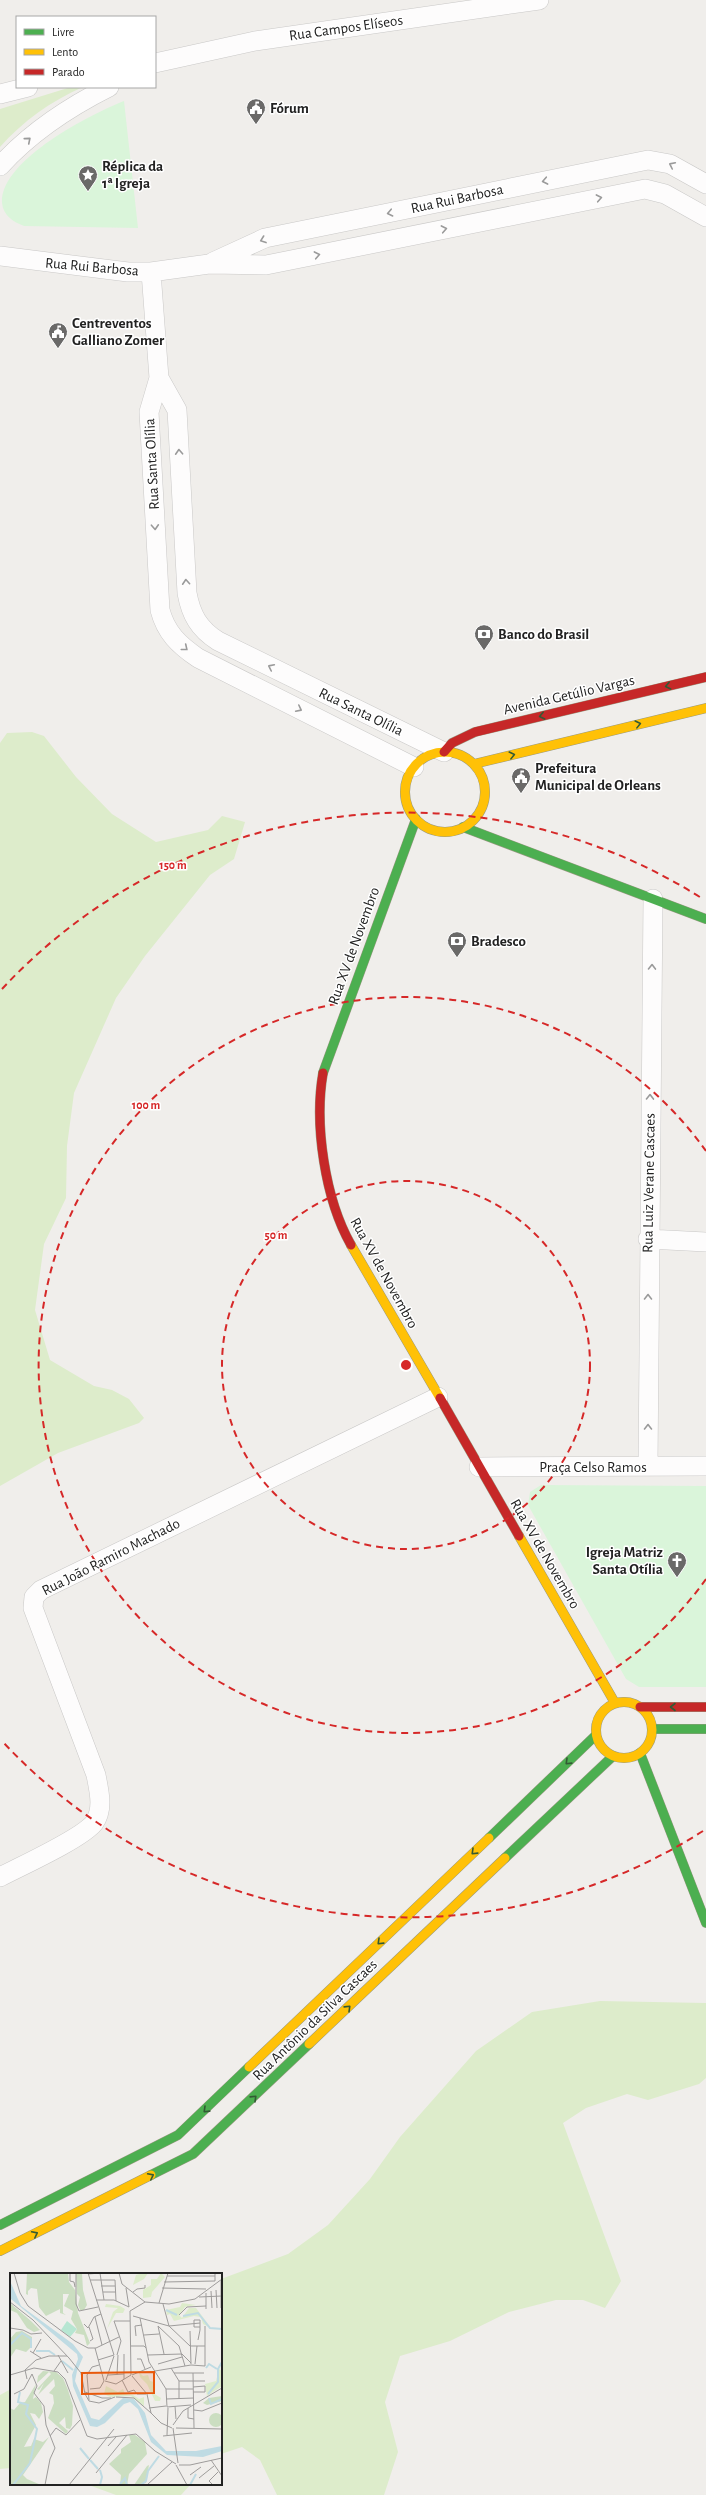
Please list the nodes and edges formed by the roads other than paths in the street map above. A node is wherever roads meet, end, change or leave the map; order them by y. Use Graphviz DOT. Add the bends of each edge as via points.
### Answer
graph roads {
  1 [pos="539,0"];
  2 [pos="156,64"];
  3 [pos="24,88"];
  4 [pos="107,88"];
  5 [pos="0,94"];
  6 [pos="620,165"];
  7 [pos="0,166"];
  8 [pos="706,184"];
  9 [pos="500,190"];
  10 [pos="624,193"];
  11 [pos="505,217"];
  12 [pos="706,217"];
  13 [pos="333,224"];
  14 [pos="338,251"];
  15 [pos="0,256"];
  16 [pos="208,264"];
  17 [pos="151,272"];
  18 [pos="159,378"];
  19 [pos="193,617"];
  20 [pos="168,630"];
  21 [pos="706,677"];
  22 [pos="332,697"];
  23 [pos="706,708"];
  24 [pos="320,720"];
  25 [pos="444,752"];
  26 [pos="474,764"];
  27 [pos="414,767"];
  28 [pos="416,819"];
  29 [pos="463,827"];
  30 [pos="652,899"];
  31 [pos="706,919"];
  32 [pos="648,1239"];
  33 [pos="706,1242"];
  34 [pos="438,1397"];
  35 [pos="648,1466"];
  36 [pos="706,1466"];
  37 [pos="479,1468"];
  38 [pos="615,1703"];
  39 [pos="640,1707"];
  40 [pos="706,1707"];
  41 [pos="652,1729"];
  42 [pos="706,1729"];
  43 [pos="596,1735"];
  44 [pos="640,1754"];
  45 [pos="613,1756"];
  46 [pos="0,1877"];
  47 [pos="706,1923"];
  48 [pos="312,2016"];
  49 [pos="325,2030"];
  50 [pos="0,2225"];
  51 [pos="0,2251"];
  1 -- 2 [label="street, Rua Campos Elíseos" via="255,40"];
  3 -- 5 [label="street"];
  7 -- 4 [label="street, one-way" via="40,129"];
  8 -- 6 [label="street, Rua Rui Barbosa, one-way" via="659,160"];
  6 -- 9 [label="street, Rua Rui Barbosa, one-way"];
  6 -- 10 [label="street"];
  9 -- 11 [label="street"];
  9 -- 13 [label="street, Rua Rui Barbosa, one-way"];
  11 -- 10 [label="street, Rua Rui Barbosa, one-way"];
  10 -- 12 [label="street, Rua Rui Barbosa" via="656,190"];
  14 -- 11 [label="street, Rua Rui Barbosa, one-way"];
  13 -- 14 [label="street"];
  13 -- 16 [label="street, Rua Rui Barbosa, one-way" via="265,238"];
  16 -- 14 [label="street, Rua Rui Barbosa, one-way" via="266,265"];
  15 -- 17 [label="street, Rua Rui Barbosa" via="98,270"];
  16 -- 17 [label="street, Rua Rui Barbosa"];
  17 -- 18 [label="street"];
  19 -- 18 [label="street, Rua Santa Olília, one-way" via="187,593 177,410"];
  18 -- 20 [label="street, Rua Santa Olília, one-way" via="149,412 160,610"];
  19 -- 20 [label="street"];
  22 -- 19 [label="street, Rua Santa Olília, one-way" via="218,641 199,627"];
  20 -- 24 [label="street, Rua Santa Olília, one-way" via="179,644 198,658"];
  21 -- 25 [label="street, Avenida Getúlio Vargas, one-way" via="475,732 452,743"];
  22 -- 24 [label="street"];
  22 -- 25 [label="street, Rua Santa Olília"];
  26 -- 23 [label="street, one-way"];
  24 -- 27 [label="street, Rua Santa Olília"];
  25 -- 26 [label="street" via="465,757"];
  25 -- 27 [label="street" via="432,754"];
  26 -- 29 [label="street" via="485,786 485,798 481,810"];
  27 -- 28 [label="street" via="406,788 410,809"];
  28 -- 29 [label="street" via="427,827 439,831"];
  28 -- 34 [label="street, Rua XV de Novembro" via="324,1067 319,1106 329,1183 346,1236"];
  29 -- 30 [label="street"];
  30 -- 31 [label="street"];
  32 -- 30 [label="street, Rua Luiz Verane Cascaes, one-way"];
  32 -- 33 [label="street"];
  35 -- 32 [label="street, Rua Luiz Verane Cascaes, one-way"];
  34 -- 37 [label="street, Rua XV de Novembro"];
  34 -- 46 [label="street, Rua João Ramiro Machado" via="41,1590 34,1597 33,1608 96,1775 100,1808 94,1823 82,1833"];
  35 -- 36 [label="street, Praça Celso Ramos"];
  35 -- 37 [label="street, Praça Celso Ramos"];
  37 -- 38 [label="street, Rua XV de Novembro"];
  38 -- 39 [label="street" via="632,1703"];
  38 -- 43 [label="street" via="602,1712 598,1719"];
  40 -- 39 [label="street, one-way"];
  39 -- 41 [label="street" via="646,1713"];
  41 -- 42 [label="street"];
  41 -- 44 [label="street" via="649,1743"];
  43 -- 45 [label="street" via="605,1751"];
  43 -- 48 [label="street, Rua Antônio da Silva Cascaes, one-way"];
  44 -- 45 [label="street" via="622,1758"];
  44 -- 47 [label="street"];
  49 -- 45 [label="street, Rua Antônio da Silva Cascaes, one-way"];
  48 -- 49 [label="street"];
  48 -- 50 [label="street, Rua Antônio da Silva Cascaes, one-way" via="178,2135"];
  51 -- 49 [label="street, Rua Antônio da Silva Cascaes, one-way" via="194,2154"];
}
